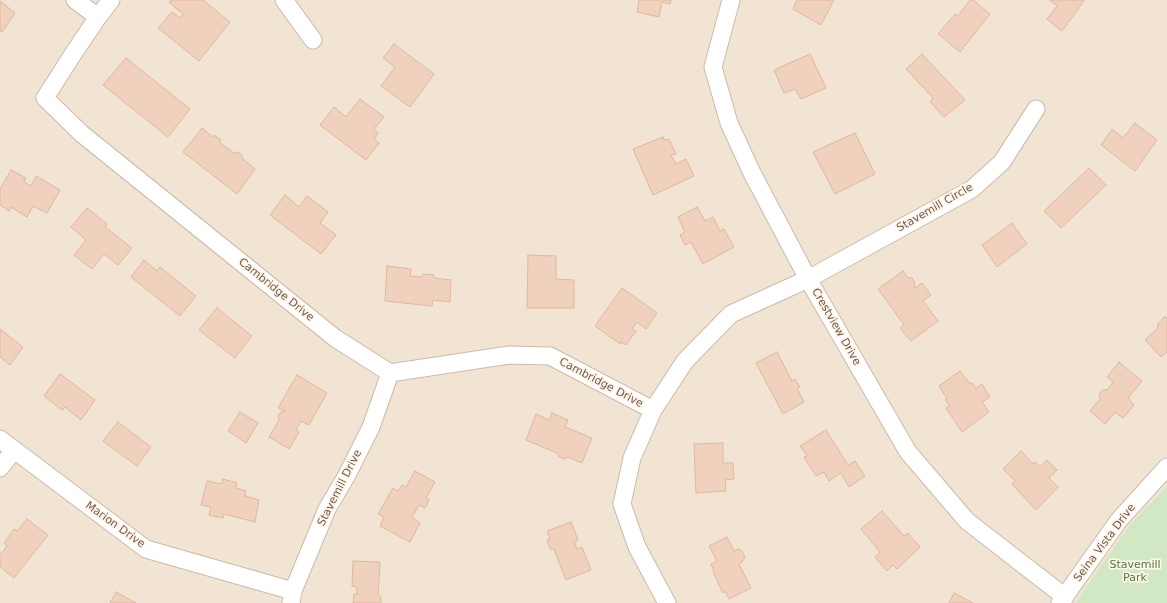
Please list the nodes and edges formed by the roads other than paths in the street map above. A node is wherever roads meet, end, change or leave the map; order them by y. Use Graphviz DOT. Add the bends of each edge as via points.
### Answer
graph roads {
  1 [pos="75,0"];
  2 [pos="111,0"];
  3 [pos="284,0"];
  4 [pos="731,0"];
  5 [pos="98,17"];
  6 [pos="313,40"];
  7 [pos="1036,109"];
  8 [pos="808,278"];
  9 [pos="390,373"];
  10 [pos="653,410"];
  11 [pos="0,439"];
  12 [pos="14,450"];
  13 [pos="1167,467"];
  14 [pos="0,468"];
  15 [pos="292,597"];
  16 [pos="1062,600"];
  17 [pos="666,603"];
  1 -- 5 [label="street"];
  2 -- 5 [label="street, Cambridge Drive"];
  3 -- 6 [label="street"];
  4 -- 8 [label="street, Crestview Drive" via="714,68 728,123"];
  5 -- 9 [label="street, Cambridge Drive" via="45,98 82,134 335,338"];
  7 -- 8 [label="street, Stavemill Circle" via="1002,162 972,189"];
  8 -- 10 [label="street, Stavemill Circle" via="731,314 685,361"];
  8 -- 16 [label="street, Crestview Drive" via="908,452 967,521"];
  9 -- 10 [label="street, Cambridge Drive" via="509,355 550,356"];
  9 -- 15 [label="street, Stavemill Drive" via="371,427 327,509"];
  10 -- 17 [label="street, Stavemill Circle" via="632,458 622,504 637,547"];
  11 -- 12 [label="street, Marion Drive"];
  12 -- 14 [label="street"];
  12 -- 15 [label="street, Marion Drive" via="146,549"];
  13 -- 16 [label="street, Seina Vista Drive" via="1119,520"];
}
